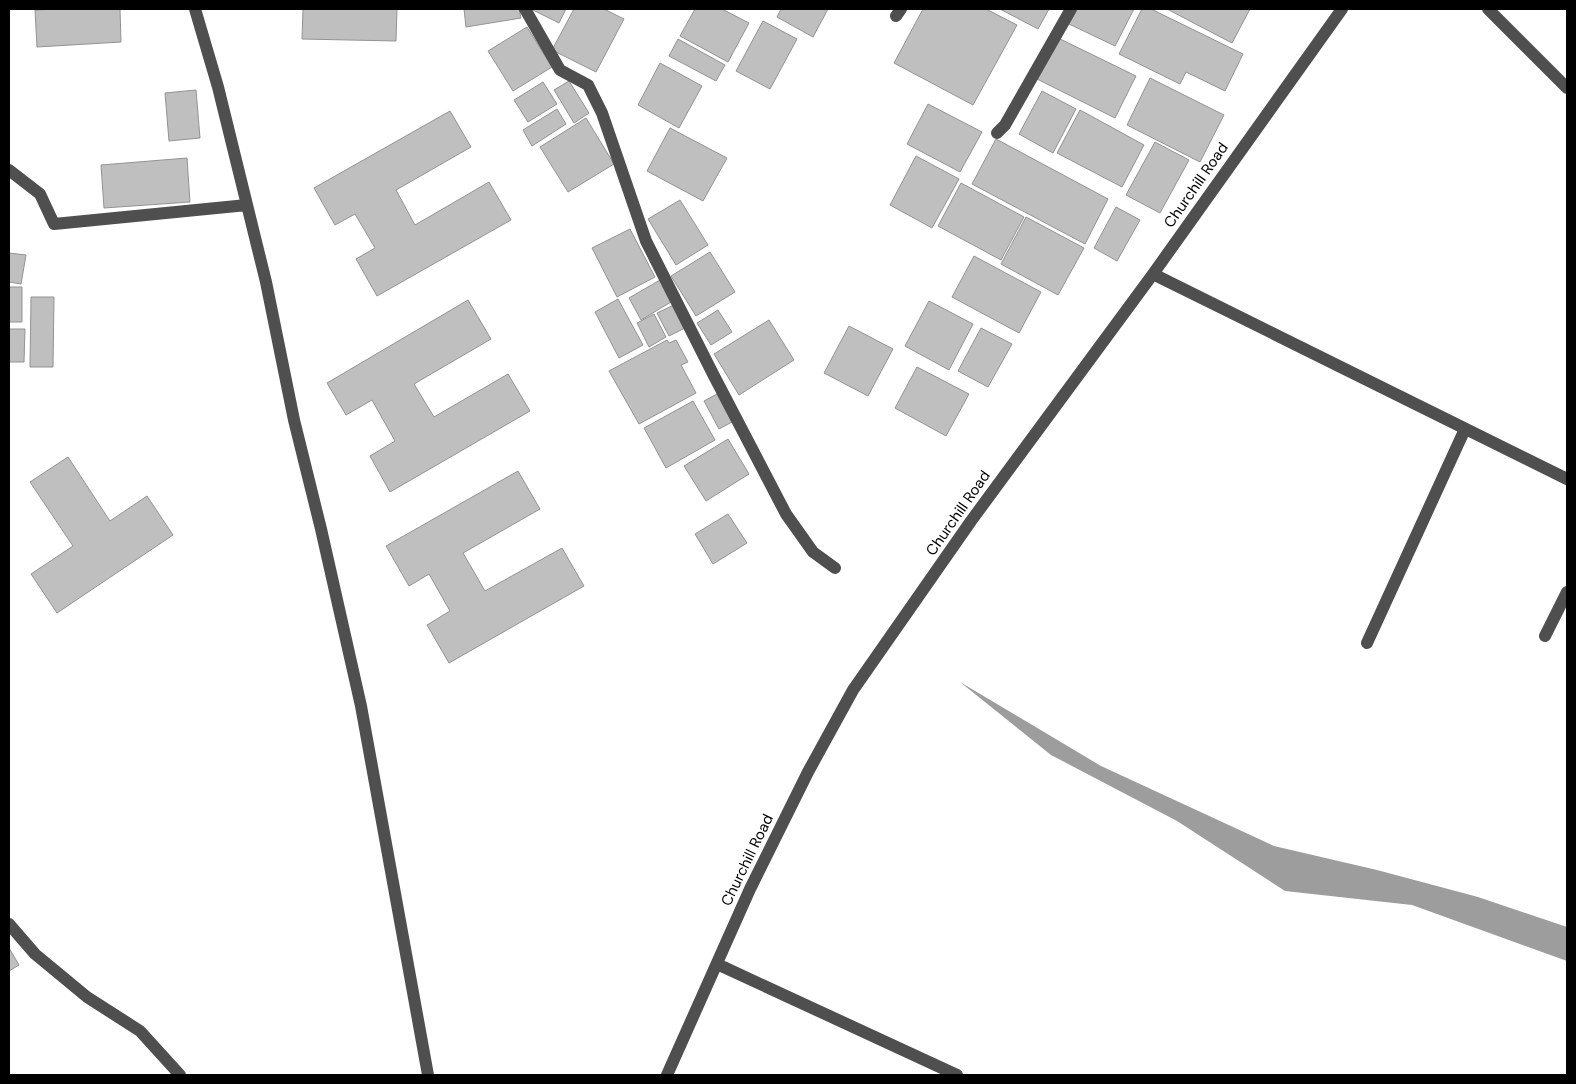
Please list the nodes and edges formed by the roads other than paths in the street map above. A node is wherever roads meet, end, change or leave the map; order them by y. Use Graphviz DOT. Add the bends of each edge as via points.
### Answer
graph roads {
  1 [pos="195,9"];
  2 [pos="525,9"];
  3 [pos="1071,9"];
  4 [pos="1342,9"];
  5 [pos="1488,9"];
  6 [pos="1567,88"];
  7 [pos="997,133"];
  8 [pos="9,170"];
  9 [pos="247,205"];
  10 [pos="1153,274"];
  11 [pos="1466,429"];
  12 [pos="1567,479"];
  13 [pos="835,568"];
  14 [pos="1567,592"];
  15 [pos="1545,636"];
  16 [pos="1368,643"];
  17 [pos="9,924"];
  18 [pos="717,964"];
  19 [pos="180,1075"];
  20 [pos="428,1075"];
  21 [pos="667,1075"];
  22 [pos="957,1075"];
  1 -- 9 [label="street"];
  2 -- 13 [label="street" via="560,70 588,84 602,113 646,241 713,374 786,514 813,552"];
  3 -- 7 [label="street" via="1005,125"];
  4 -- 10 [label="street, Churchill Road"];
  5 -- 6 [label="street"];
  8 -- 9 [label="street" via="40,194 54,224"];
  9 -- 20 [label="street" via="361,706"];
  10 -- 11 [label="street"];
  10 -- 18 [label="street, Churchill Road" via="971,521 853,690 808,772"];
  11 -- 12 [label="street"];
  11 -- 16 [label="street"];
  14 -- 15 [label="street"];
  17 -- 19 [label="street" via="35,954 87,998 140,1032"];
  18 -- 21 [label="street, Churchill Road"];
  18 -- 22 [label="street"];
}
